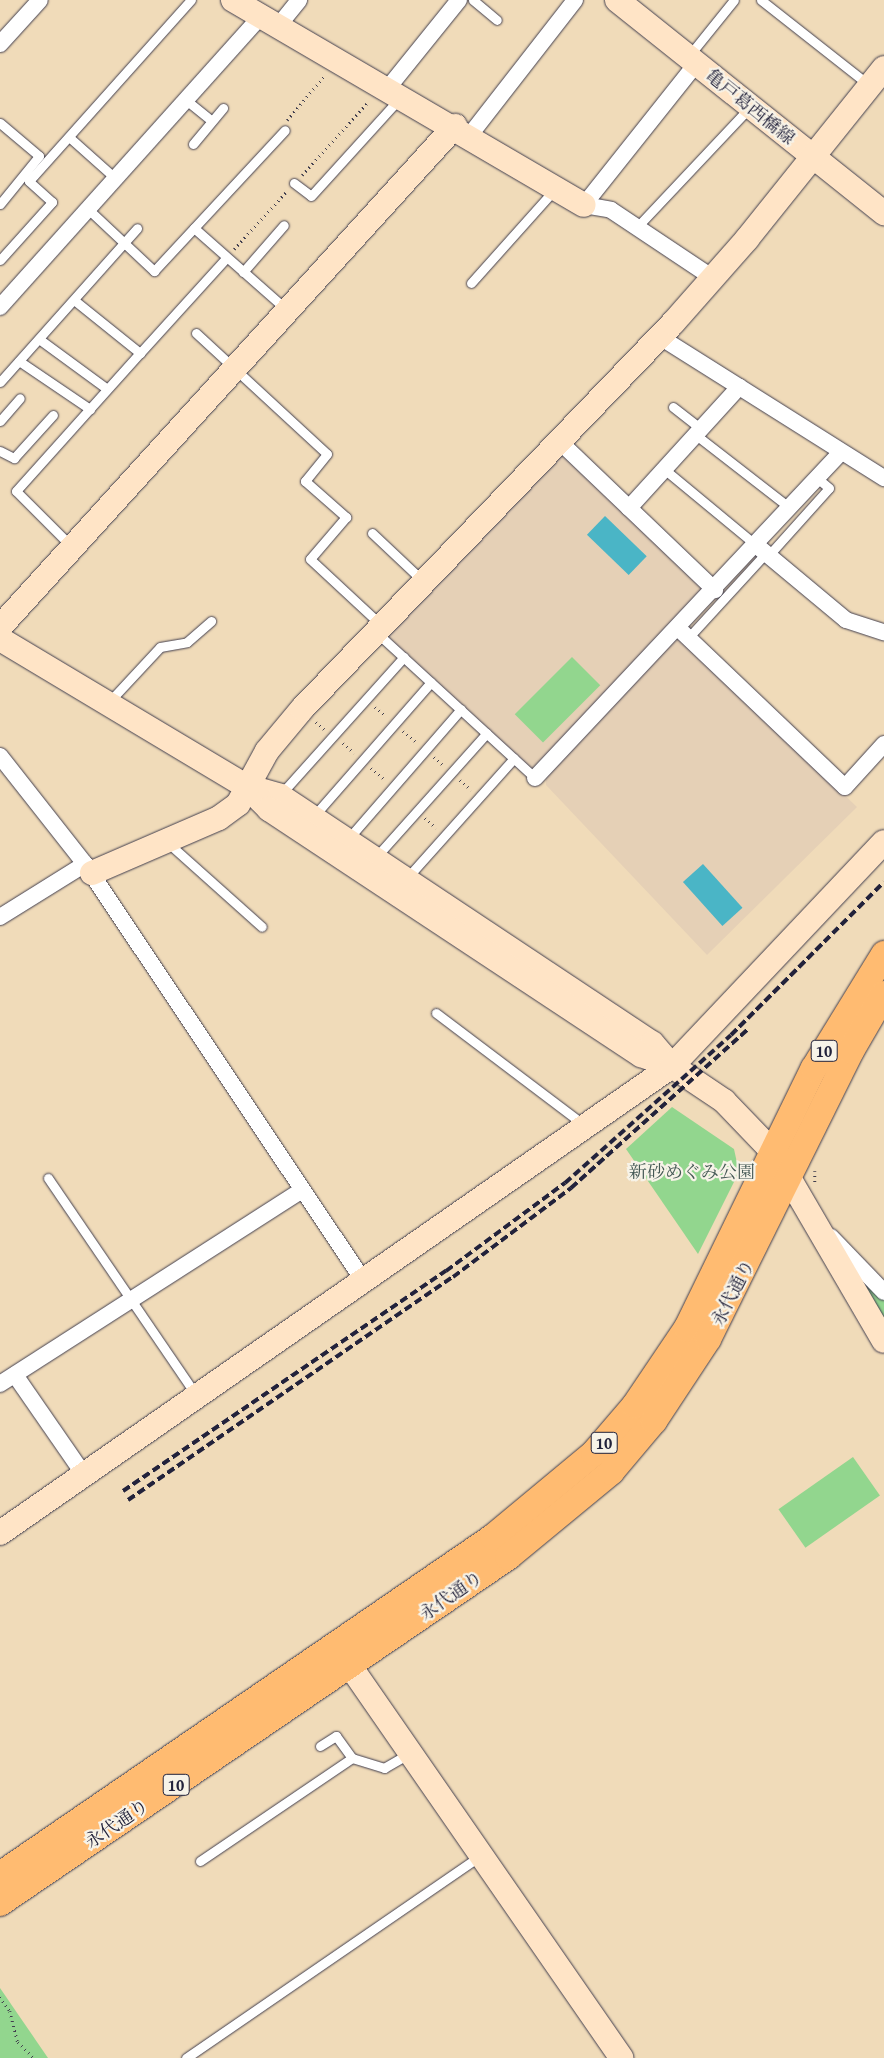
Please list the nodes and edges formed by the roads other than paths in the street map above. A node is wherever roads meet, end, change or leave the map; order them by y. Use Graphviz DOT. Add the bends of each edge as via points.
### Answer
graph roads {
  1 [pos="40,0"];
  2 [pos="191,0"];
  3 [pos="233,0"];
  4 [pos="299,0"];
  5 [pos="459,0"];
  6 [pos="473,0"];
  7 [pos="575,0"];
  8 [pos="617,0"];
  9 [pos="734,0"];
  10 [pos="761,0"];
  11 [pos="497,20"];
  12 [pos="270,21"];
  13 [pos="0,44"];
  14 [pos="692,60"];
  15 [pos="877,77"];
  16 [pos="395,92"];
  17 [pos="186,100"];
  18 [pos="750,106"];
  19 [pos="223,108"];
  20 [pos="212,121"];
  21 [pos="0,123"];
  22 [pos="285,130"];
  23 [pos="462,131"];
  24 [pos="69,137"];
  25 [pos="192,144"];
  26 [pos="813,157"];
  27 [pos="115,178"];
  28 [pos="294,183"];
  29 [pos="555,189"];
  30 [pos="0,204"];
  31 [pos="584,205"];
  32 [pos="88,209"];
  33 [pos="884,214"];
  34 [pos="284,225"];
  35 [pos="638,227"];
  36 [pos="137,228"];
  37 [pos="194,228"];
  38 [pos="124,243"];
  39 [pos="226,258"];
  40 [pos="0,260"];
  41 [pos="244,272"];
  42 [pos="713,278"];
  43 [pos="471,283"];
  44 [pos="74,300"];
  45 [pos="0,307"];
  46 [pos="287,310"];
  47 [pos="196,333"];
  48 [pos="660,337"];
  49 [pos="39,339"];
  50 [pos="140,353"];
  51 [pos="19,361"];
  52 [pos="233,370"];
  53 [pos="0,382"];
  54 [pos="739,387"];
  55 [pos="108,389"];
  56 [pos="20,398"];
  57 [pos="673,407"];
  58 [pos="90,409"];
  59 [pos="53,415"];
  60 [pos="0,421"];
  61 [pos="698,432"];
  62 [pos="559,441"];
  63 [pos="0,451"];
  64 [pos="841,452"];
  65 [pos="664,469"];
  66 [pos="817,478"];
  67 [pos="884,478"];
  68 [pos="629,508"];
  69 [pos="790,508"];
  70 [pos="372,533"];
  71 [pos="72,547"];
  72 [pos="763,551"];
  73 [pos="424,581"];
  74 [pos="715,590"];
  75 [pos="211,621"];
  76 [pos="0,628"];
  77 [pos="378,628"];
  78 [pos="884,632"];
  79 [pos="684,633"];
  80 [pos="0,639"];
  81 [pos="404,657"];
  82 [pos="431,682"];
  83 [pos="108,704"];
  84 [pos="461,708"];
  85 [pos="487,733"];
  86 [pos="884,744"];
  87 [pos="0,756"];
  88 [pos="514,758"];
  89 [pos="535,778"];
  90 [pos="246,786"];
  91 [pos="280,796"];
  92 [pos="312,818"];
  93 [pos="347,840"];
  94 [pos="166,842"];
  95 [pos="884,842"];
  96 [pos="374,858"];
  97 [pos="88,868"];
  98 [pos="406,879"];
  99 [pos="0,917"];
  100 [pos="262,927"];
  101 [pos="884,954"];
  102 [pos="884,994"];
  103 [pos="436,1012"];
  104 [pos="672,1066"];
  105 [pos="587,1126"];
  106 [pos="775,1154"];
  107 [pos="48,1178"];
  108 [pos="790,1181"];
  109 [pos="302,1190"];
  110 [pos="811,1216"];
  111 [pos="365,1283"];
  112 [pos="884,1292"];
  113 [pos="131,1300"];
  114 [pos="884,1341"];
  115 [pos="15,1375"];
  116 [pos="0,1384"];
  117 [pos="198,1398"];
  118 [pos="85,1476"];
  119 [pos="0,1533"];
  120 [pos="344,1656"];
  121 [pos="320,1746"];
  122 [pos="411,1752"];
  123 [pos="352,1758"];
  124 [pos="481,1855"];
  125 [pos="200,1861"];
  126 [pos="0,1876"];
  127 [pos="0,1903"];
  128 [pos="186,2058"];
  129 [pos="621,2058"];
  1 -- 13 [label="street"];
  2 -- 24 [label="lane"];
  3 -- 12 [label="street"];
  4 -- 12 [label="street"];
  5 -- 16 [label="street"];
  6 -- 11 [label="lane"];
  7 -- 23 [label="street"];
  8 -- 14 [label="street, 亀戸葛西橋線"];
  9 -- 14 [label="lane"];
  10 -- 15 [label="lane"];
  12 -- 16 [label="street"];
  12 -- 17 [label="street"];
  14 -- 18 [label="street, 亀戸葛西橋線"];
  14 -- 31 [label="street"];
  15 -- 26 [label="street"];
  16 -- 23 [label="street"];
  16 -- 28 [label="lane" via="311,196"];
  17 -- 20 [label="lane"];
  17 -- 27 [label="street"];
  18 -- 26 [label="street, 亀戸葛西橋線"];
  18 -- 35 [label="lane"];
  19 -- 20 [label="lane"];
  20 -- 25 [label="lane"];
  21 -- 30 [label="lane" via="39,156"];
  22 -- 37 [label="lane"];
  23 -- 29 [label="street"];
  23 -- 46 [label="street"];
  24 -- 27 [label="lane"];
  24 -- 40 [label="lane" via="29,181 52,202"];
  26 -- 33 [label="street, 亀戸葛西橋線"];
  26 -- 42 [label="street"];
  27 -- 32 [label="street"];
  29 -- 31 [label="street"];
  29 -- 43 [label="lane"];
  31 -- 35 [label="street" via="611,210"];
  32 -- 38 [label="lane"];
  32 -- 45 [label="street"];
  34 -- 41 [label="lane"];
  35 -- 42 [label="street"];
  36 -- 38 [label="lane"];
  37 -- 38 [label="lane" via="154,271"];
  37 -- 39 [label="lane"];
  38 -- 44 [label="lane"];
  39 -- 41 [label="lane"];
  39 -- 50 [label="lane"];
  41 -- 46 [label="lane"];
  42 -- 48 [label="street"];
  44 -- 49 [label="lane"];
  44 -- 50 [label="lane"];
  46 -- 52 [label="street"];
  47 -- 52 [label="lane"];
  48 -- 54 [label="street"];
  48 -- 62 [label="street"];
  49 -- 51 [label="lane"];
  49 -- 55 [label="lane"];
  50 -- 55 [label="lane"];
  51 -- 53 [label="lane"];
  51 -- 58 [label="lane"];
  52 -- 71 [label="street"];
  52 -- 77 [label="lane" via="327,454 305,481 346,517 310,559"];
  54 -- 61 [label="street"];
  54 -- 64 [label="street"];
  55 -- 58 [label="lane"];
  56 -- 60 [label="lane"];
  57 -- 61 [label="lane"];
  58 -- 71 [label="lane" via="16,491"];
  59 -- 63 [label="lane" via="14,458"];
  61 -- 65 [label="street"];
  61 -- 69 [label="lane"];
  62 -- 68 [label="street"];
  62 -- 73 [label="street"];
  64 -- 66 [label="street"];
  64 -- 67 [label="street"];
  65 -- 68 [label="street"];
  65 -- 72 [label="lane"];
  66 -- 69 [label="street"];
  66 -- 72 [label="lane" via="829,488"];
  68 -- 74 [label="street"];
  69 -- 72 [label="street"];
  70 -- 73 [label="lane"];
  71 -- 76 [label="street"];
  72 -- 74 [label="street"];
  72 -- 78 [label="street" via="846,620"];
  72 -- 79 [label="lane"];
  73 -- 77 [label="street"];
  74 -- 79 [label="street"];
  75 -- 83 [label="lane" via="187,642 160,648"];
  77 -- 81 [label="lane"];
  77 -- 90 [label="street" via="302,709 267,752"];
  79 -- 86 [label="street" via="845,787"];
  79 -- 89 [label="street"];
  80 -- 83 [label="street"];
  81 -- 82 [label="lane"];
  81 -- 91 [label="lane"];
  82 -- 84 [label="lane"];
  82 -- 92 [label="lane"];
  83 -- 90 [label="street"];
  84 -- 85 [label="lane"];
  84 -- 93 [label="lane"];
  85 -- 88 [label="lane"];
  85 -- 96 [label="lane"];
  87 -- 97 [label="street"];
  88 -- 89 [label="lane"];
  88 -- 98 [label="lane"];
  90 -- 91 [label="street"];
  90 -- 94 [label="street" via="230,811"];
  90 -- 104 [label="street" via="270,809 641,1055"];
  91 -- 92 [label="street"];
  92 -- 93 [label="street"];
  93 -- 96 [label="street"];
  94 -- 97 [label="street"];
  94 -- 100 [label="lane"];
  95 -- 104 [label="street"];
  96 -- 98 [label="street"];
  97 -- 99 [label="street"];
  97 -- 109 [label="street"];
  98 -- 104 [label="street" via="652,1043"];
  101 -- 106 [label="main road, 10" via="814,1068"];
  102 -- 108 [label="main road, 10" via="850,1051"];
  103 -- 105 [label="lane"];
  104 -- 105 [label="street"];
  104 -- 106 [label="street" via="724,1101"];
  105 -- 111 [label="street"];
  106 -- 108 [label="street"];
  106 -- 120 [label="main road, 永代通り / 10" via="687,1328 617,1429 536,1504"];
  107 -- 113 [label="lane"];
  108 -- 110 [label="street"];
  108 -- 120 [label="main road, 永代通り / 10" via="708,1339 654,1421 611,1472 508,1557"];
  109 -- 111 [label="street"];
  109 -- 113 [label="street"];
  110 -- 112 [label="street"];
  110 -- 114 [label="street"];
  111 -- 117 [label="street"];
  113 -- 115 [label="street"];
  113 -- 117 [label="lane"];
  115 -- 116 [label="street"];
  115 -- 118 [label="street"];
  117 -- 118 [label="street"];
  118 -- 119 [label="street"];
  120 -- 122 [label="street"];
  120 -- 126 [label="main road, 永代通り / 10"];
  120 -- 127 [label="main road, 永代通り / 10"];
  121 -- 123 [label="lane" via="336,1736"];
  122 -- 123 [label="lane" via="384,1768"];
  122 -- 124 [label="street"];
  123 -- 125 [label="lane"];
  124 -- 128 [label="lane"];
  124 -- 129 [label="street"];
}
